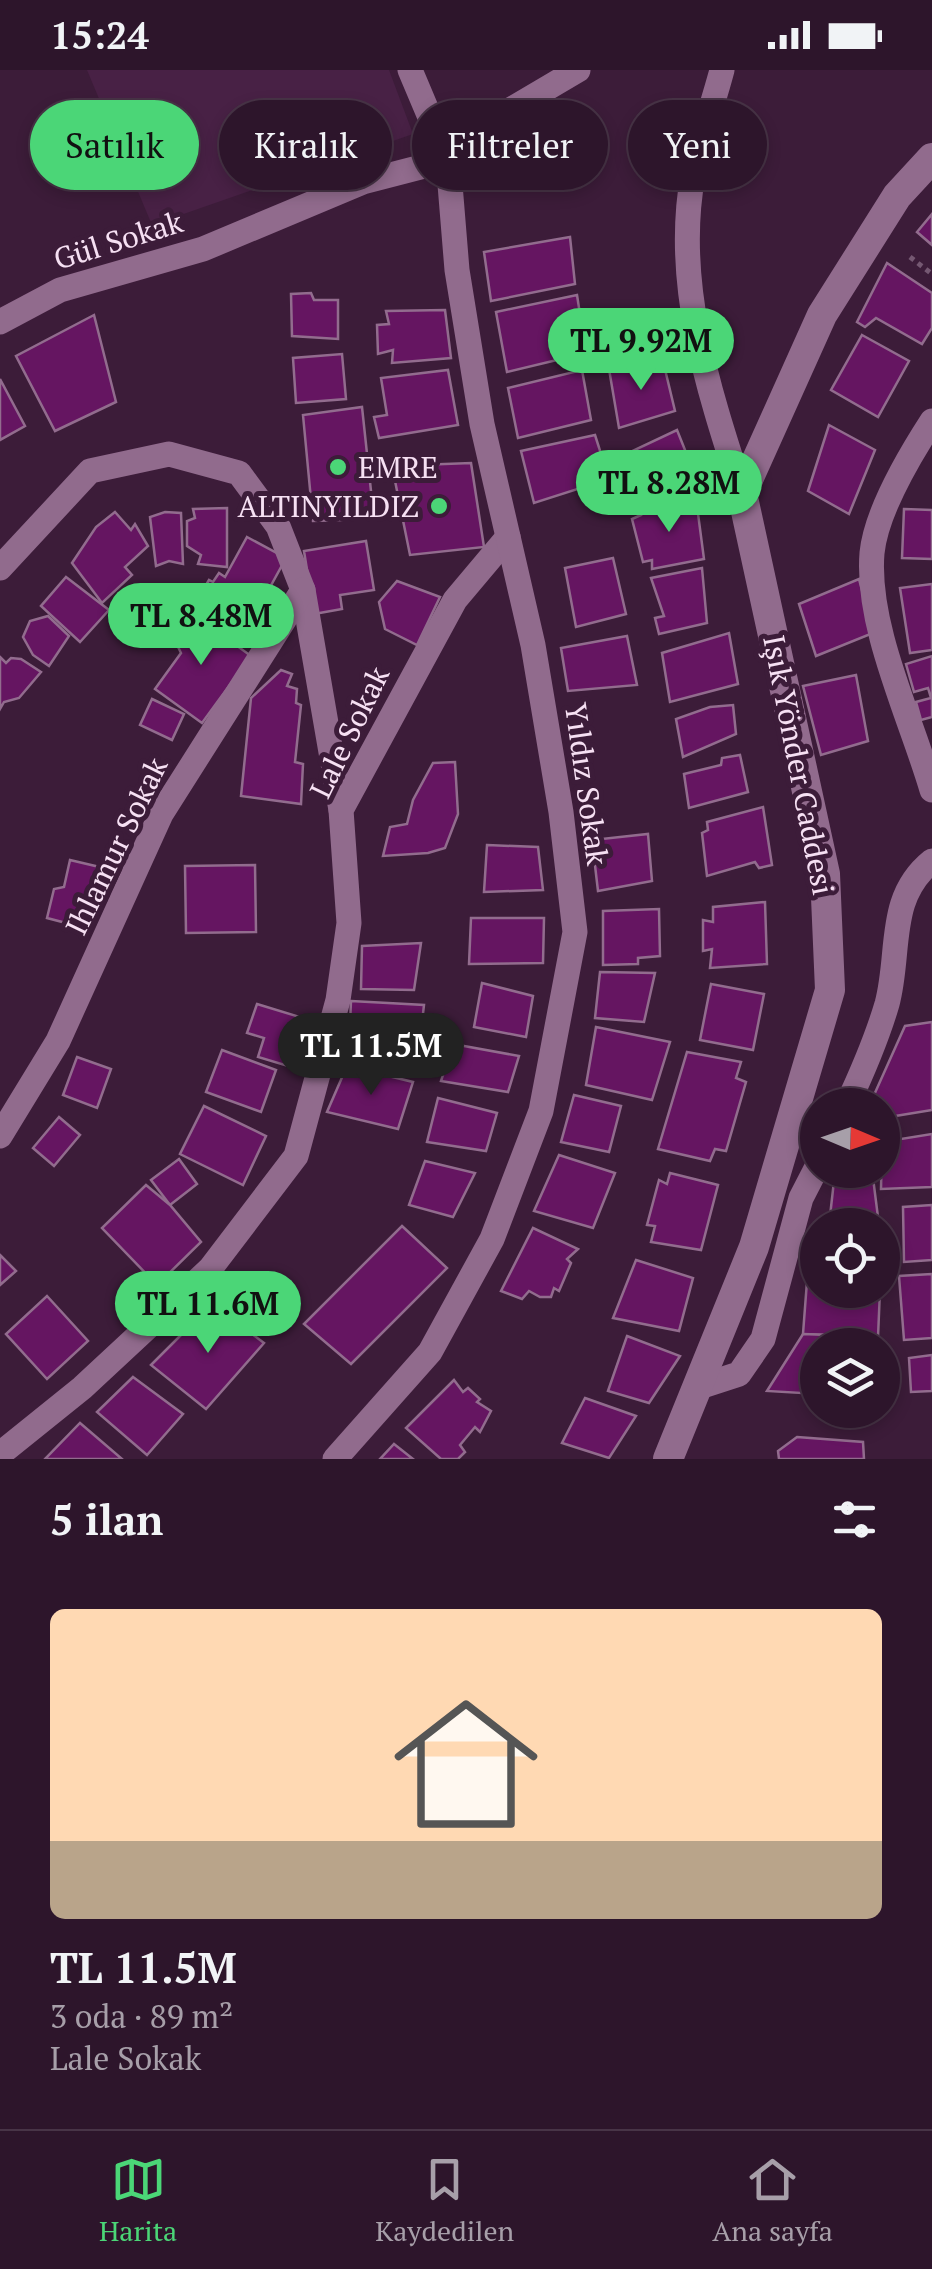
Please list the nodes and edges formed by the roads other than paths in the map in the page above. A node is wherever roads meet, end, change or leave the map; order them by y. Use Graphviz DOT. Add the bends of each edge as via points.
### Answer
graph roads {
  1 [pos="410,70"];
  2 [pos="578,70"];
  3 [pos="722,70"];
  4 [pos="423,100"];
  5 [pos="527,100"];
  6 [pos="932,158"];
  7 [pos="412,169"];
  8 [pos="450,190"];
  9 [pos="0,322"];
  10 [pos="932,421"];
  11 [pos="742,494"];
  12 [pos="508,537"];
  13 [pos="0,568"];
  14 [pos="302,590"];
  15 [pos="932,790"];
  16 [pos="341,810"];
  17 [pos="932,861"];
  18 [pos="853,1088"];
  19 [pos="3,1128"];
  20 [pos="807,1188"];
  21 [pos="699,1387"];
  22 [pos="0,1454"];
  23 [pos="335,1459"];
  24 [pos="668,1459"];
  1 -- 4 [label="street, Yıldız Sokak"];
  2 -- 5 [label="street, Gül Sokak"];
  3 -- 11 [label="street" via="693,176 688,272 707,384"];
  6 -- 11 [label="street" via="897,196 822,315"];
  7 -- 9 [label="street, Gül Sokak" via="363,182 203,249 60,290"];
  8 -- 12 [label="street, Yıldız Sokak" via="456,270"];
  10 -- 15 [label="street" via="896,482 872,552 880,629"];
  11 -- 21 [label="street, Işık Yönder Caddesi" via="826,874 830,990 754,1247"];
  12 -- 16 [label="street, Lale Sokak" via="455,600"];
  12 -- 23 [label="street, Yıldız Sokak" via="546,720 575,932 561,1021 541,1112 492,1240 430,1352"];
  13 -- 14 [label="street" via="90,471 168,454 239,473 278,526"];
  14 -- 16 [label="street"];
  14 -- 19 [label="street, Ihlamur Sokak" via="161,814 75,1006"];
  16 -- 22 [label="street, Lale Sokak" via="350,923 338,1000 296,1156 210,1269"];
  17 -- 18 [label="street" via="913,876 896,920 888,1001"];
  20 -- 21 [label="street" via="763,1339 739,1374"];
  21 -- 24 [label="street, Işık Yönder Caddesi"];
}
